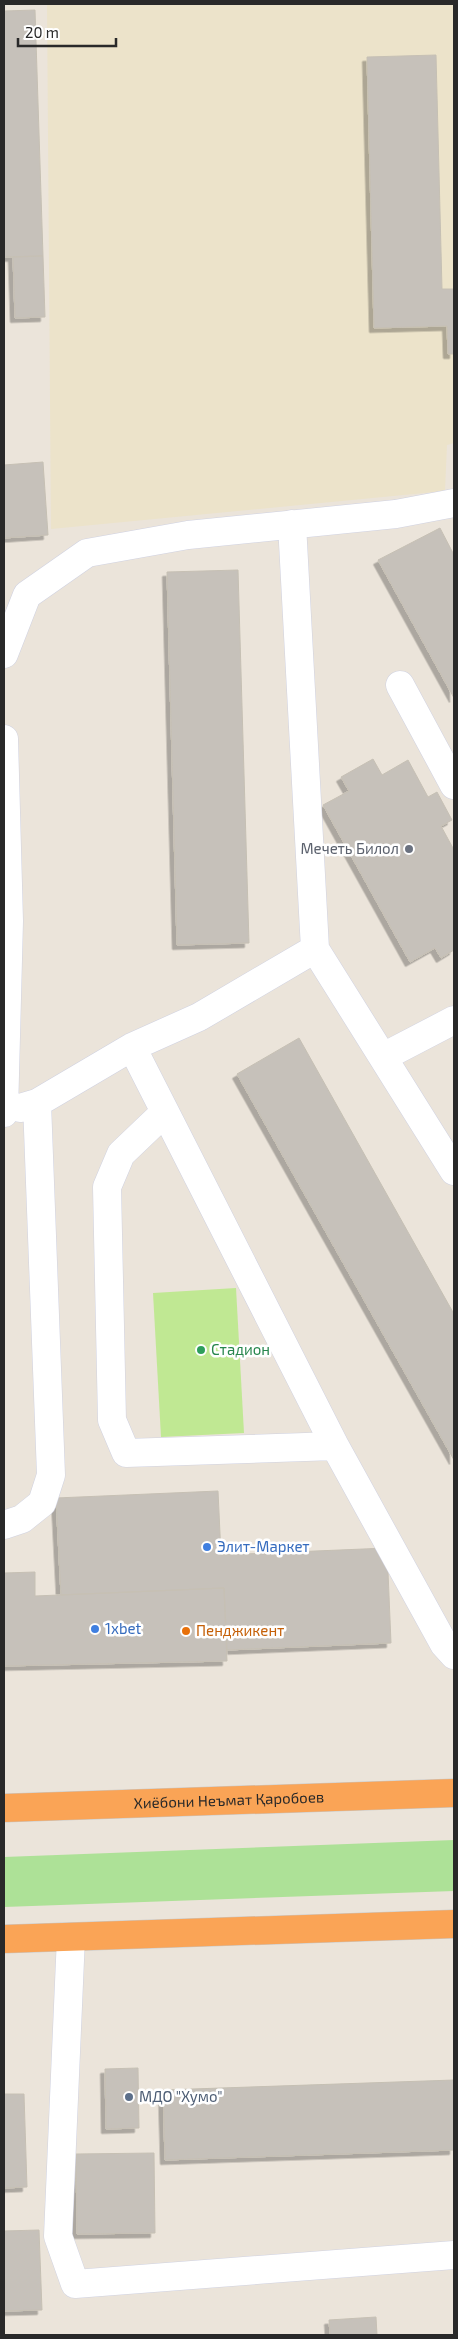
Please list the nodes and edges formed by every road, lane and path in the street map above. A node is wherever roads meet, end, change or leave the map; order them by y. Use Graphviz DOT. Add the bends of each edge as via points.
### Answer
graph roads {
  1 [pos="454,503"];
  2 [pos="292,524"];
  3 [pos="4,654"];
  4 [pos="400,685"];
  5 [pos="4,739"];
  6 [pos="454,786"];
  7 [pos="315,949"];
  8 [pos="454,1020"];
  9 [pos="132,1047"];
  10 [pos="383,1057"];
  11 [pos="37,1102"];
  12 [pos="166,1112"];
  13 [pos="4,1113"];
  14 [pos="454,1171"];
  15 [pos="335,1446"];
  16 [pos="4,1525"];
  17 [pos="454,1655"];
  18 [pos="454,1793"];
  19 [pos="4,1808"];
  20 [pos="454,1924"];
  21 [pos="70,1937"];
  22 [pos="4,1939"];
  23 [pos="454,2255"];
  1 -- 2 [label="lane" via="396,514"];
  2 -- 3 [label="lane" via="188,535 86,553 28,595"];
  2 -- 7 [label="lane"];
  4 -- 6 [label="lane"];
  5 -- 13 [label="lane" via="9,920"];
  7 -- 9 [label="lane" via="199,1018"];
  7 -- 10 [label="lane"];
  8 -- 10 [label="lane"];
  9 -- 11 [label="lane"];
  9 -- 12 [label="lane"];
  10 -- 14 [label="lane"];
  11 -- 13 [label="lane"];
  11 -- 16 [label="lane" via="51,1475 42,1503 22,1519"];
  12 -- 15 [label="lane"];
  12 -- 15 [label="lane" via="121,1154 107,1187 112,1420 126,1453"];
  15 -- 17 [label="lane" via="444,1644"];
  18 -- 19 [label="highway, Хиёбони Неъмат Қаробоев"];
  20 -- 21 [label="highway"];
  21 -- 22 [label="highway"];
  21 -- 23 [label="lane" via="58,2236 75,2284"];
}
